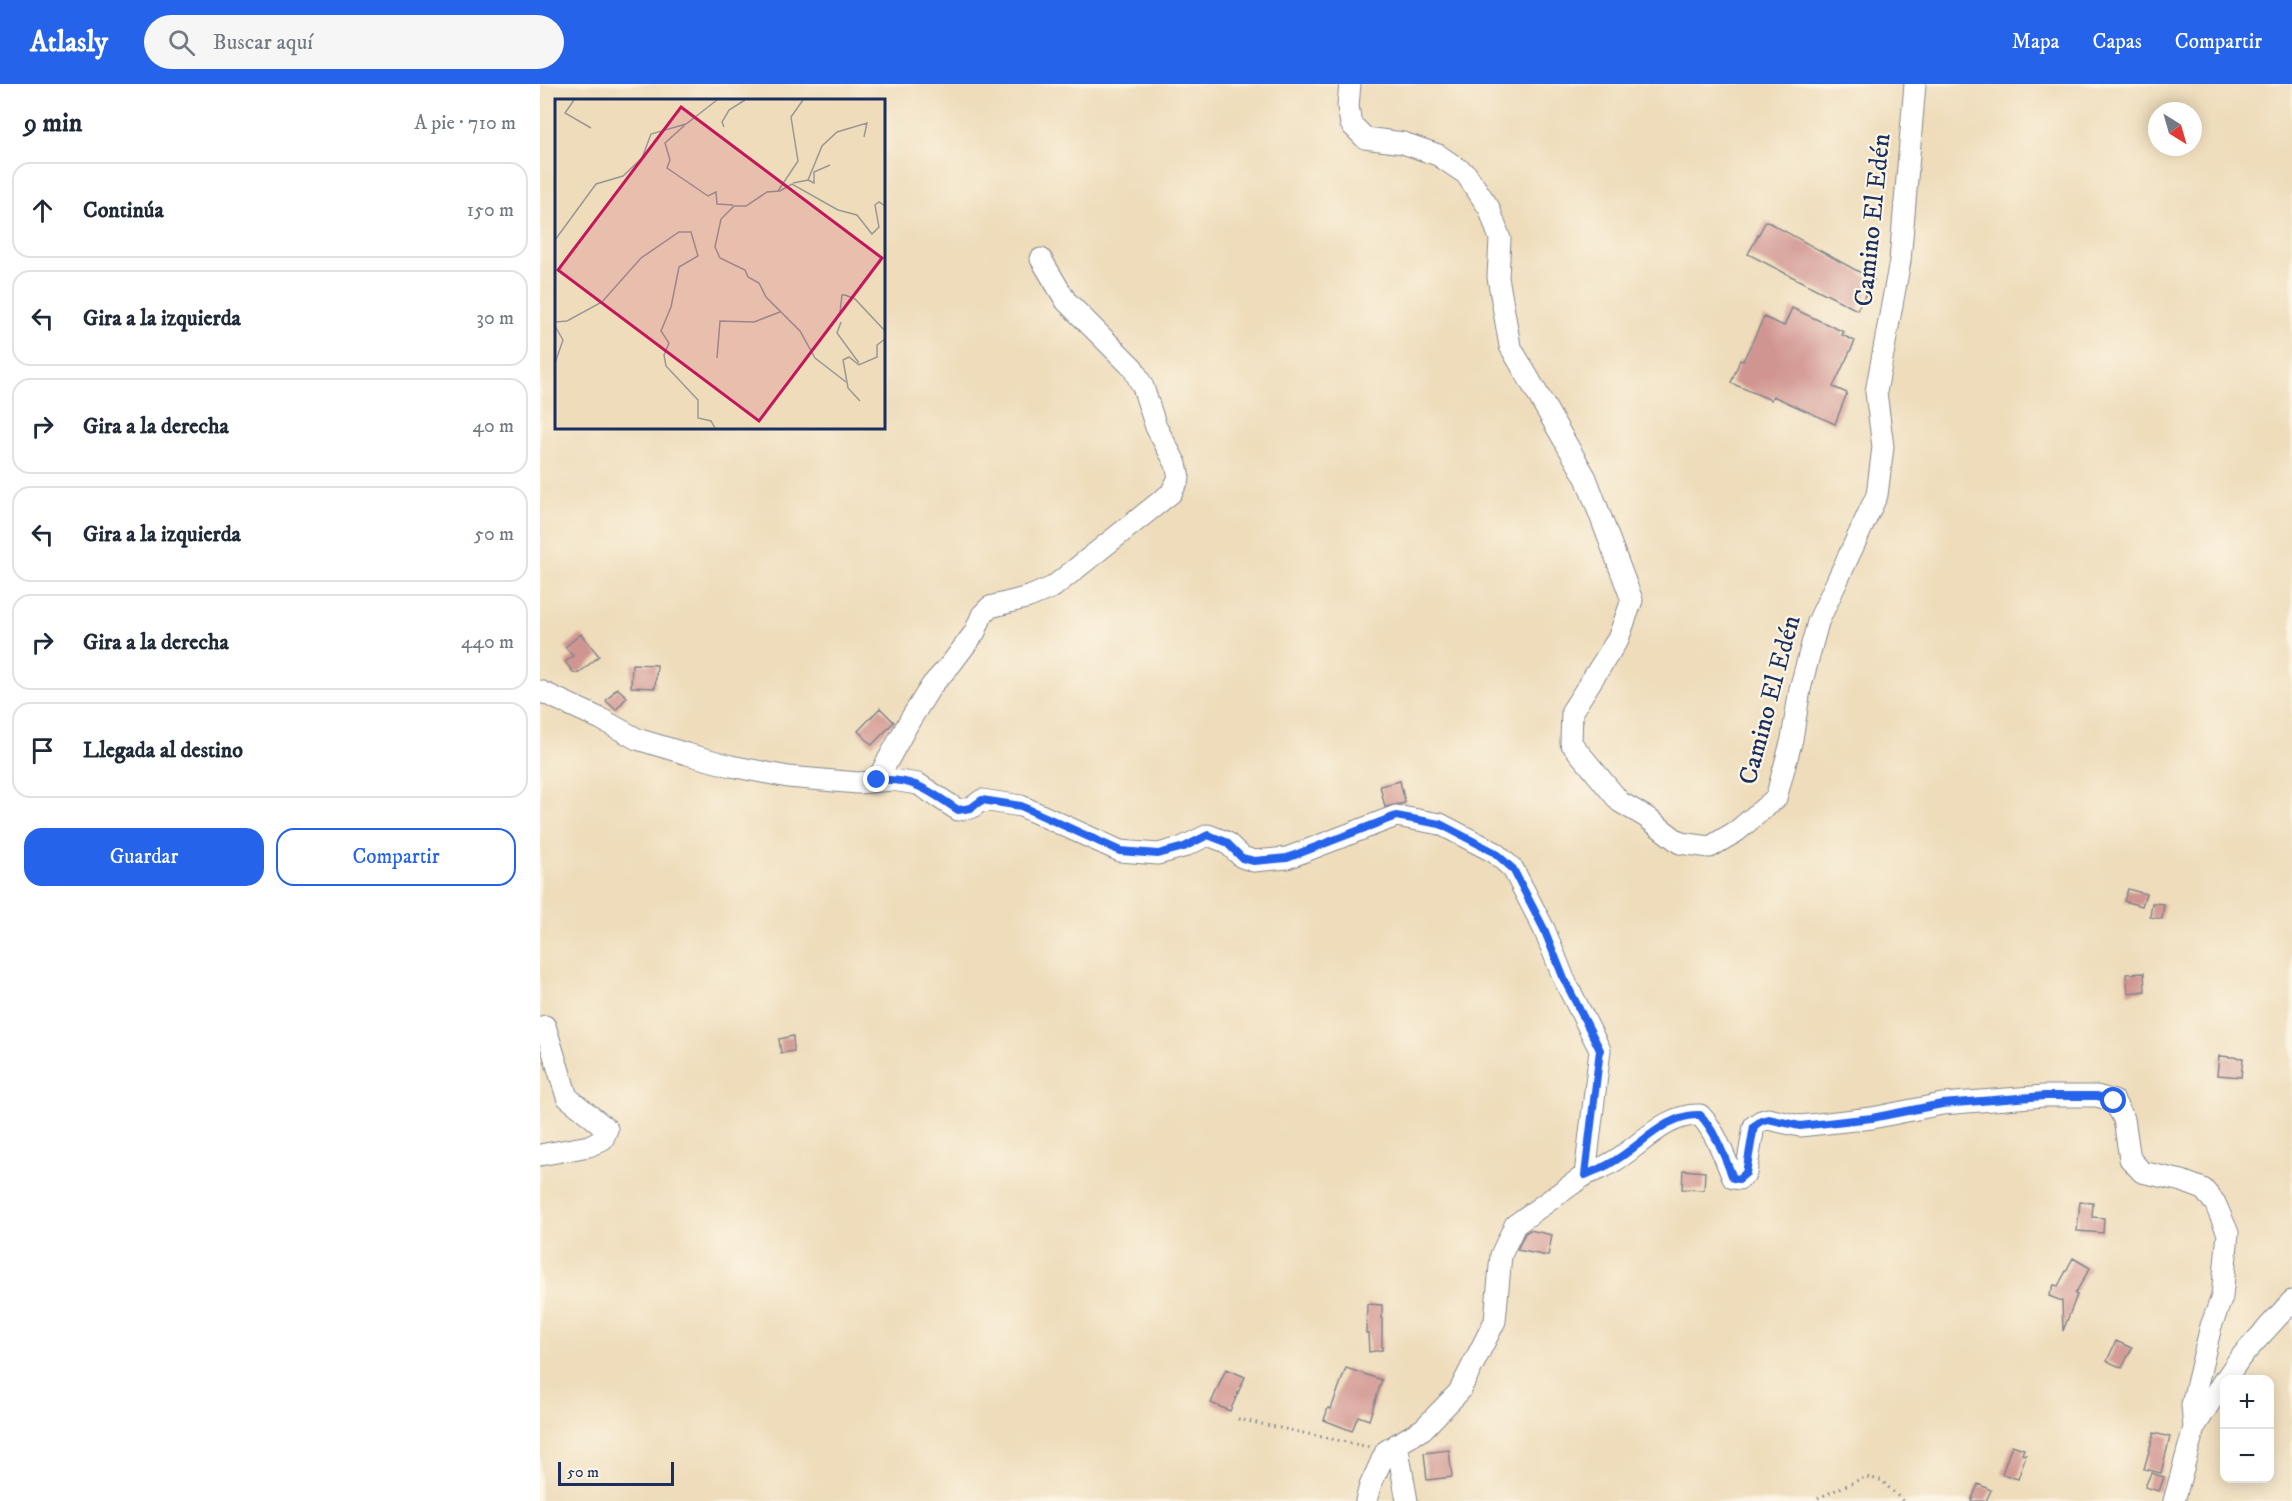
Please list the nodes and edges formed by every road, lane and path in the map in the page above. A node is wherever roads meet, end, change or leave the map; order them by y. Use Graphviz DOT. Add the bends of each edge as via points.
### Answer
graph roads {
  1 [pos="1350,84"];
  2 [pos="1915,84"];
  3 [pos="1041,258"];
  4 [pos="540,691"];
  5 [pos="877,780"];
  6 [pos="545,1026"];
  7 [pos="540,1155"];
  8 [pos="1585,1175"];
  9 [pos="2292,1301"];
  10 [pos="2228,1375"];
  11 [pos="2220,1388"];
  12 [pos="1238,1419"];
  13 [pos="2194,1428"];
  14 [pos="1391,1448"];
  15 [pos="1818,1498"];
  16 [pos="1366,1501"];
  17 [pos="1407,1501"];
  18 [pos="1903,1501"];
  19 [pos="2174,1501"];
  1 -- 2 [label="street, Camino El Edén" via="1351,124 1365,138 1402,143 1438,155 1466,174 1489,208 1500,239 1498,277 1510,346 1586,478 1632,600 1618,639 1572,711 1571,743 1620,802 1680,843 1710,847 1737,831 1776,798 1818,622 1877,495 1883,447 1876,392 1900,261"];
  3 -- 5 [label="street" via="1066,301 1133,368 1179,478 1171,493 1053,586 990,607 982,615 975,632 932,685"];
  4 -- 5 [label="street" via="637,739 720,763 829,782"];
  5 -- 8 [label="street" via="918,784 958,810 971,808 982,800 1021,806 1120,851 1158,854 1208,835 1226,842 1242,858 1287,858 1396,816 1440,824 1494,852 1513,869 1600,1050"];
  6 -- 7 [label="street" via="567,1096 607,1129 603,1139 589,1146"];
  8 -- 13 [label="street" via="1688,1114 1700,1115 1706,1121 1733,1178 1739,1179 1746,1173 1754,1126 1768,1119 1800,1126 1872,1118 1942,1104 2044,1096 2097,1096 2114,1101 2124,1119 2130,1159 2142,1172 2203,1189 2215,1203 2228,1233 2222,1297 2192,1405"];
  8 -- 14 [label="street" via="1515,1225 1501,1255 1495,1322 1459,1392 1423,1429"];
  9 -- 10 [label="street"];
  11 -- 13 [label="street"];
  12 -- 14 [label="path"];
  13 -- 19 [label="street"];
  14 -- 16 [label="street" via="1370,1485"];
  14 -- 17 [label="street"];
  15 -- 18 [label="path" via="1865,1477 1881,1480"];
}
